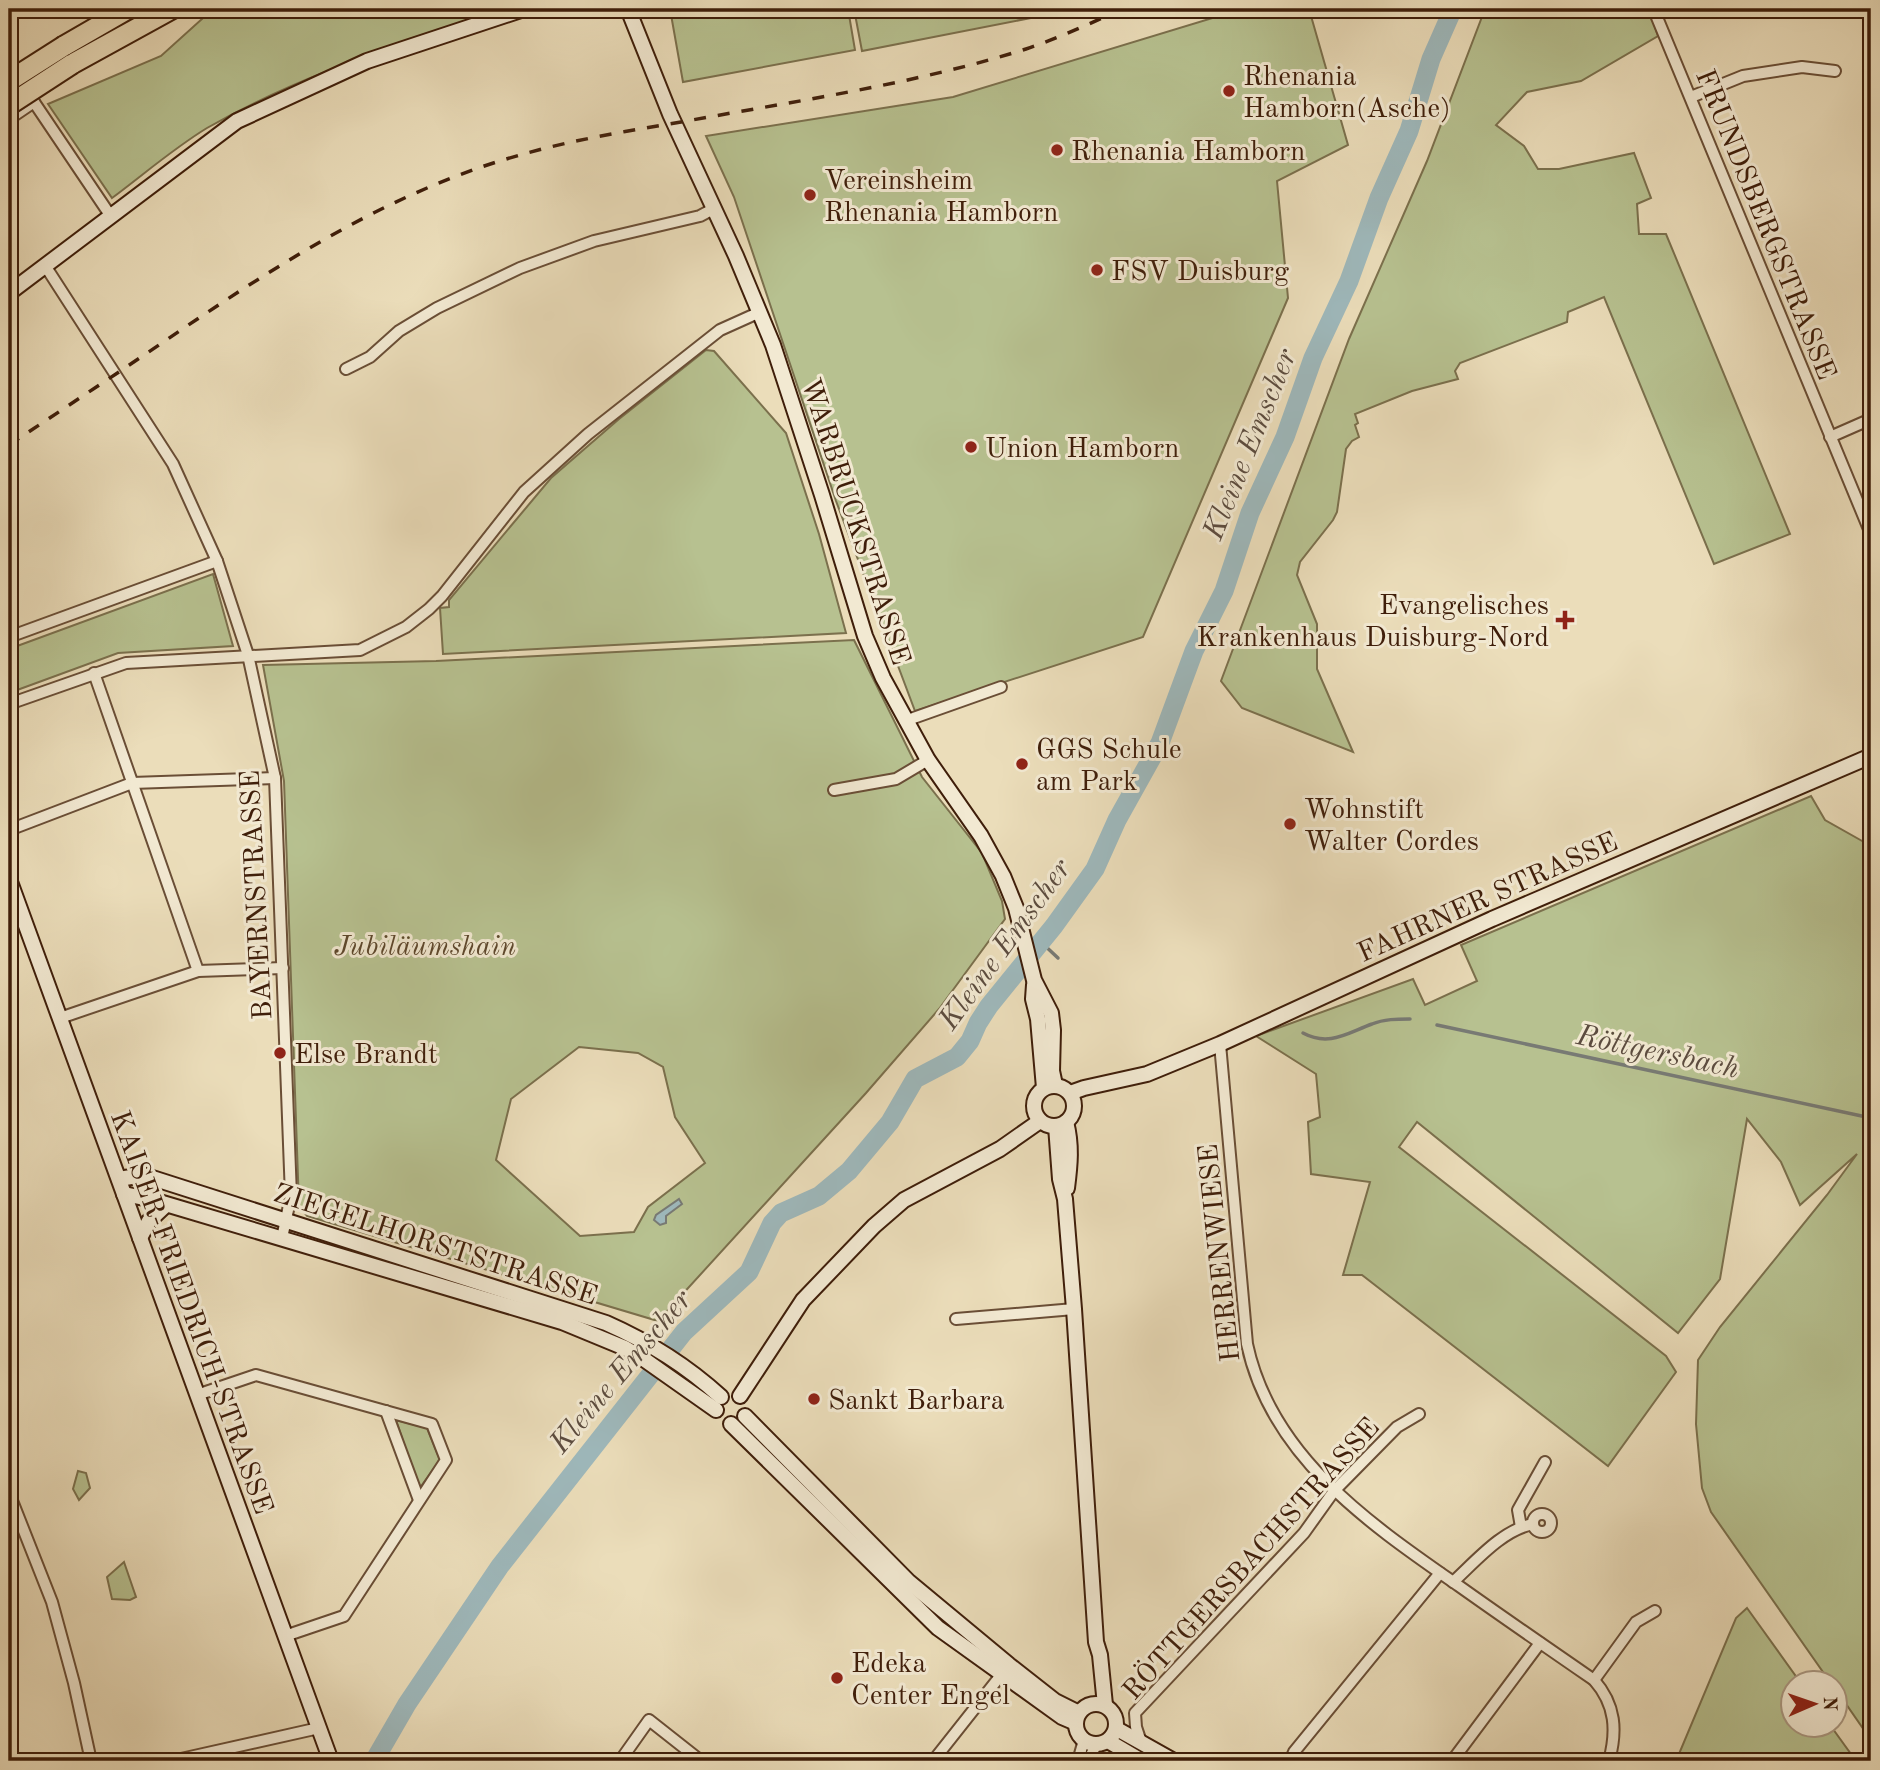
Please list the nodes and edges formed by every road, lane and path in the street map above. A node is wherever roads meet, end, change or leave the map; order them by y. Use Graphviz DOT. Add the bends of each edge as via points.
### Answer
graph roads {
  1 [pos="128,9"];
  2 [pos="172,9"];
  3 [pos="184,9"];
  4 [pos="524,9"];
  5 [pos="628,9"];
  6 [pos="636,9"];
  7 [pos="1655,9"];
  8 [pos="148,21"];
  9 [pos="68,55"];
  10 [pos="9,65"];
  11 [pos="650,66"];
  12 [pos="1835,71"];
  13 [pos="9,81"];
  14 [pos="1691,97"];
  15 [pos="34,102"];
  16 [pos="9,104"];
  17 [pos="9,119"];
  18 [pos="715,208"];
  19 [pos="110,215"];
  20 [pos="46,267"];
  21 [pos="9,293"];
  22 [pos="760,312"];
  23 [pos="346,369"];
  24 [pos="1871,419"];
  25 [pos="1830,437"];
  26 [pos="1871,534"];
  27 [pos="217,561"];
  28 [pos="9,637"];
  29 [pos="248,655"];
  30 [pos="94,673"];
  31 [pos="1001,687"];
  32 [pos="9,704"];
  33 [pos="905,721"];
  34 [pos="1871,756"];
  35 [pos="928,760"];
  36 [pos="275,778"];
  37 [pos="132,783"];
  38 [pos="834,790"];
  39 [pos="9,830"];
  40 [pos="9,879"];
  41 [pos="13,902"];
  42 [pos="282,968"];
  43 [pos="198,971"];
  44 [pos="60,1018"];
  45 [pos="1220,1044"];
  46 [pos="1049,1087"];
  47 [pos="1072,1098"];
  48 [pos="1037,1116"];
  49 [pos="1061,1124"];
  50 [pos="119,1179"];
  51 [pos="124,1194"];
  52 [pos="166,1205"];
  53 [pos="287,1221"];
  54 [pos="140,1238"];
  55 [pos="282,1238"];
  56 [pos="1074,1309"];
  57 [pos="956,1319"];
  58 [pos="197,1395"];
  59 [pos="740,1396"];
  60 [pos="718,1404"];
  61 [pos="386,1411"];
  62 [pos="1419,1414"];
  63 [pos="745,1416"];
  64 [pos="731,1424"];
  65 [pos="1545,1462"];
  66 [pos="1334,1491"];
  67 [pos="9,1493"];
  68 [pos="419,1500"];
  69 [pos="1533,1524"];
  70 [pos="1521,1527"];
  71 [pos="1440,1573"];
  72 [pos="1453,1582"];
  73 [pos="1655,1611"];
  74 [pos="285,1636"];
  75 [pos="1540,1643"];
  76 [pos="1005,1670"];
  77 [pos="1594,1681"];
  78 [pos="1099,1704"];
  79 [pos="1077,1718"];
  80 [pos="319,1728"];
  81 [pos="1101,1739"];
  82 [pos="1141,1742"];
  83 [pos="91,1761"];
  84 [pos="172,1761"];
  85 [pos="331,1761"];
  86 [pos="620,1761"];
  87 [pos="701,1761"];
  88 [pos="933,1761"];
  89 [pos="1078,1761"];
  90 [pos="1088,1761"];
  91 [pos="1142,1761"];
  92 [pos="1174,1761"];
  93 [pos="1290,1761"];
  94 [pos="1452,1761"];
  95 [pos="1609,1761"];
  1 -- 9 [label="highway"];
  2 -- 8 [label="highway"];
  3 -- 8 [label="highway"];
  4 -- 19 [label="street" via="367,61 237,121"];
  5 -- 11 [label="street, WARBRUCKSTRASSE"];
  6 -- 11 [label="street, WARBRUCKSTRASSE"];
  7 -- 14 [label="street, FRUNDSBERGSTRASSE"];
  8 -- 9 [label="highway"];
  9 -- 13 [label="highway, bridge"];
  9 -- 16 [label="highway, bridge"];
  10 -- 15 [label="street"];
  11 -- 18 [label="street, WARBRUCKSTRASSE"];
  12 -- 14 [label="street" via="1802,67 1743,76"];
  14 -- 25 [label="street, FRUNDSBERGSTRASSE"];
  15 -- 17 [label="street"];
  15 -- 19 [label="street"];
  18 -- 22 [label="street, WARBRUCKSTRASSE"];
  18 -- 23 [label="street" via="520,268 437,308"];
  19 -- 20 [label="street"];
  20 -- 21 [label="street"];
  20 -- 27 [label="street, BAYERNSTRASSE" via="173,464"];
  22 -- 29 [label="street" via="720,330 588,434 524,492 442,596 406,627 360,650"];
  22 -- 33 [label="street, WARBRUCKSTRASSE" via="865,636"];
  24 -- 25 [label="street"];
  25 -- 26 [label="street, FRUNDSBERGSTRASSE"];
  27 -- 28 [label="street"];
  27 -- 29 [label="street, BAYERNSTRASSE"];
  29 -- 30 [label="street" via="126,663"];
  29 -- 36 [label="street, BAYERNSTRASSE"];
  30 -- 32 [label="street"];
  30 -- 37 [label="street"];
  31 -- 33 [label="street"];
  33 -- 35 [label="street, WARBRUCKSTRASSE"];
  34 -- 45 [label="street, FAHRNER STRASSE" via="1492,919"];
  35 -- 38 [label="street" via="896,779"];
  35 -- 46 [label="street, WARBRUCKSTRASSE" via="1003,876 1034,980 1033,999"];
  36 -- 37 [label="street"];
  36 -- 42 [label="street, BAYERNSTRASSE"];
  37 -- 39 [label="street"];
  37 -- 43 [label="street"];
  40 -- 41 [label="street, KAISER-FRIEDRICH-STRASSE"];
  41 -- 44 [label="street, KAISER-FRIEDRICH-STRASSE"];
  42 -- 43 [label="street"];
  42 -- 53 [label="street, BAYERNSTRASSE" via="291,1196"];
  43 -- 44 [label="street"];
  44 -- 50 [label="street, KAISER-FRIEDRICH-STRASSE"];
  45 -- 47 [label="street, FAHRNER STRASSE"];
  45 -- 66 [label="street, HERRENWIESE" via="1252,1370 1281,1427"];
  46 -- 47 [label="street"];
  46 -- 48 [label="street" via="1036,1096"];
  47 -- 49 [label="street" via="1072,1116"];
  48 -- 49 [label="street" via="1051,1127"];
  48 -- 59 [label="street" via="1020,1122 1000,1149 904,1200 874,1226 803,1300"];
  49 -- 56 [label="street" via="1060,1179"];
  50 -- 51 [label="street, KAISER-FRIEDRICH-STRASSE"];
  50 -- 53 [label="street, ZIEGELHORSTSTRASSE" via="143,1175"];
  51 -- 52 [label="street, ZIEGELHORSTSTRASSE"];
  51 -- 54 [label="street, KAISER-FRIEDRICH-STRASSE"];
  52 -- 54 [label="street"];
  52 -- 55 [label="street, ZIEGELHORSTSTRASSE"];
  53 -- 55 [label="street, BAYERNSTRASSE"];
  53 -- 60 [label="street, ZIEGELHORSTSTRASSE" via="606,1323 687,1367"];
  54 -- 58 [label="street, KAISER-FRIEDRICH-STRASSE"];
  55 -- 60 [label="street, ZIEGELHORSTSTRASSE" via="562,1322 614,1343"];
  56 -- 57 [label="street"];
  56 -- 78 [label="street" via="1100,1656"];
  58 -- 61 [label="street" via="256,1375"];
  58 -- 74 [label="street, KAISER-FRIEDRICH-STRASSE"];
  59 -- 60 [label="street" via="727,1393"];
  59 -- 63 [label="street"];
  60 -- 64 [label="street, ZIEGELHORSTSTRASSE" via="721,1420"];
  61 -- 68 [label="street"];
  61 -- 68 [label="street" via="432,1424 442,1448 446,1460"];
  62 -- 66 [label="street, RÖTTGERSBACHSTRASSE" via="1397,1427"];
  63 -- 64 [label="street"];
  63 -- 76 [label="street, ZIEGELHORSTSTRASSE" via="909,1582"];
  64 -- 76 [label="street, ZIEGELHORSTSTRASSE" via="938,1628"];
  65 -- 70 [label="street" via="1518,1510"];
  66 -- 71 [label="street, HERRENWIESE"];
  66 -- 82 [label="street, RÖTTGERSBACHSTRASSE" via="1304,1533 1135,1713"];
  67 -- 83 [label="street" via="52,1602"];
  68 -- 74 [label="street" via="344,1616"];
  69 -- 70 [label="street"];
  70 -- 72 [label="street"];
  71 -- 72 [label="street, HERRENWIESE"];
  71 -- 93 [label="street"];
  72 -- 75 [label="street, HERRENWIESE"];
  73 -- 77 [label="street" via="1636,1622"];
  74 -- 80 [label="street, KAISER-FRIEDRICH-STRASSE"];
  75 -- 77 [label="street, HERRENWIESE"];
  75 -- 94 [label="street"];
  76 -- 79 [label="street, ZIEGELHORSTSTRASSE"];
  76 -- 88 [label="street"];
  77 -- 95 [label="street, HERRENWIESE" via="1613,1711"];
  78 -- 79 [label="street"];
  78 -- 81 [label="street" via="1116,1717"];
  79 -- 81 [label="street" via="1076,1730"];
  80 -- 84 [label="street"];
  80 -- 85 [label="street, KAISER-FRIEDRICH-STRASSE"];
  81 -- 82 [label="street"];
  81 -- 89 [label="street"];
  81 -- 90 [label="street"];
  81 -- 91 [label="street"];
  82 -- 92 [label="street"];
  86 -- 87 [label="street" via="649,1720"];
}
